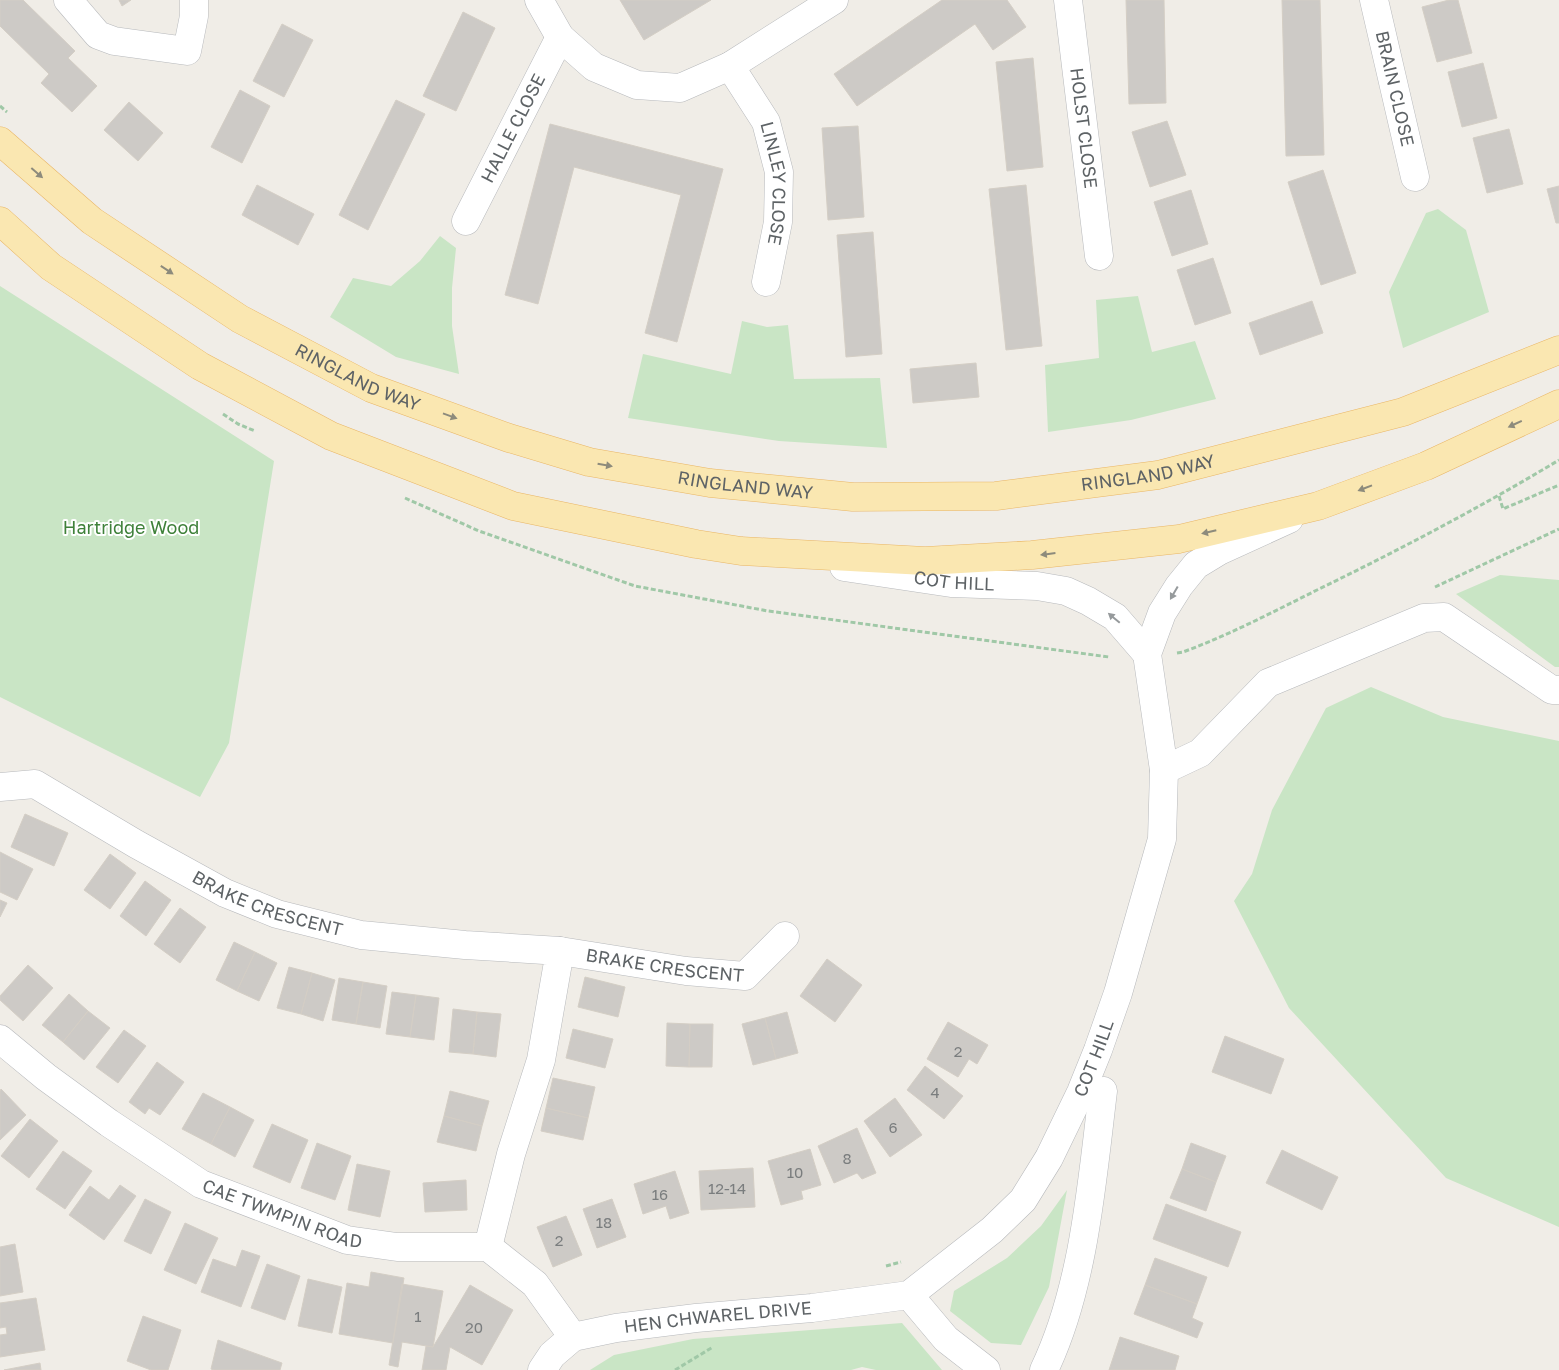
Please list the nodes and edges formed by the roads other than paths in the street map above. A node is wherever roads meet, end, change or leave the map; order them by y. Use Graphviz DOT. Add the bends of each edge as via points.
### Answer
graph roads {
  1 [pos="68,0"];
  2 [pos="194,0"];
  3 [pos="539,0"];
  4 [pos="834,0"];
  5 [pos="1068,0"];
  6 [pos="1374,0"];
  7 [pos="560,37"];
  8 [pos="730,66"];
  9 [pos="0,141"];
  10 [pos="1416,177"];
  11 [pos="0,221"];
  12 [pos="466,222"];
  13 [pos="1099,256"];
  14 [pos="766,282"];
  15 [pos="1559,350"];
  16 [pos="1559,404"];
  17 [pos="1318,506"];
  18 [pos="741,551"];
  19 [pos="1147,654"];
  20 [pos="1559,690"];
  21 [pos="1164,770"];
  22 [pos="0,787"];
  23 [pos="785,936"];
  24 [pos="560,951"];
  25 [pos="0,1040"];
  26 [pos="1103,1091"];
  27 [pos="488,1247"];
  28 [pos="909,1295"];
  29 [pos="573,1337"];
  30 [pos="542,1370"];
  31 [pos="986,1370"];
  32 [pos="1044,1370"];
  1 -- 2 [label="street" via="98,35 114,41 187,51"];
  3 -- 7 [label="street"];
  4 -- 8 [label="street"];
  5 -- 13 [label="street, HOLST CLOSE"];
  6 -- 10 [label="street, BRAIN CLOSE"];
  7 -- 8 [label="street" via="594,67 637,85 680,88"];
  7 -- 12 [label="street, HALLE CLOSE"];
  8 -- 14 [label="street, LINLEY CLOSE" via="766,122 779,172 778,222"];
  9 -- 15 [label="main road, RINGLAND WAY, one-way" via="92,220 240,319 370,388 509,438 589,462 710,483 852,497 996,496 1158,475 1403,412"];
  11 -- 18 [label="main road" via="51,267 200,366 331,436 513,506"];
  16 -- 17 [label="main road, one-way" via="1426,466"];
  17 -- 18 [label="main road, one-way" via="1178,539 1032,556 925,561"];
  17 -- 19 [label="street, COT HILL, one-way" via="1219,551 1196,565 1178,586 1162,614"];
  19 -- 18 [label="street, COT HILL, one-way" via="1115,617 1066,591 1037,586 951,583"];
  19 -- 21 [label="street, COT HILL"];
  20 -- 21 [label="street" via="1552,690 1444,617 1424,618 1268,683 1200,753"];
  21 -- 28 [label="street, COT HILL" via="1162,839 1118,993 1084,1083 1049,1158 1022,1200 992,1230"];
  22 -- 24 [label="street, BRAKE CRESCENT" via="35,784 225,893 278,914 361,935"];
  23 -- 24 [label="street, BRAKE CRESCENT" via="745,976 686,971"];
  24 -- 27 [label="street, BRAKE CRESCENT" via="541,1060 511,1154"];
  25 -- 27 [label="street, CAE TWMPIN ROAD" via="109,1123 200,1184 347,1240 397,1247"];
  26 -- 32 [label="street, COT HILL" via="1079,1258 1066,1312"];
  27 -- 29 [label="street" via="534,1284"];
  28 -- 29 [label="street, HEN CHWAREL DRIVE" via="660,1322"];
  28 -- 31 [label="street" via="946,1339"];
  29 -- 30 [label="street, HEN CHWAREL DRIVE" via="552,1354"];
}
